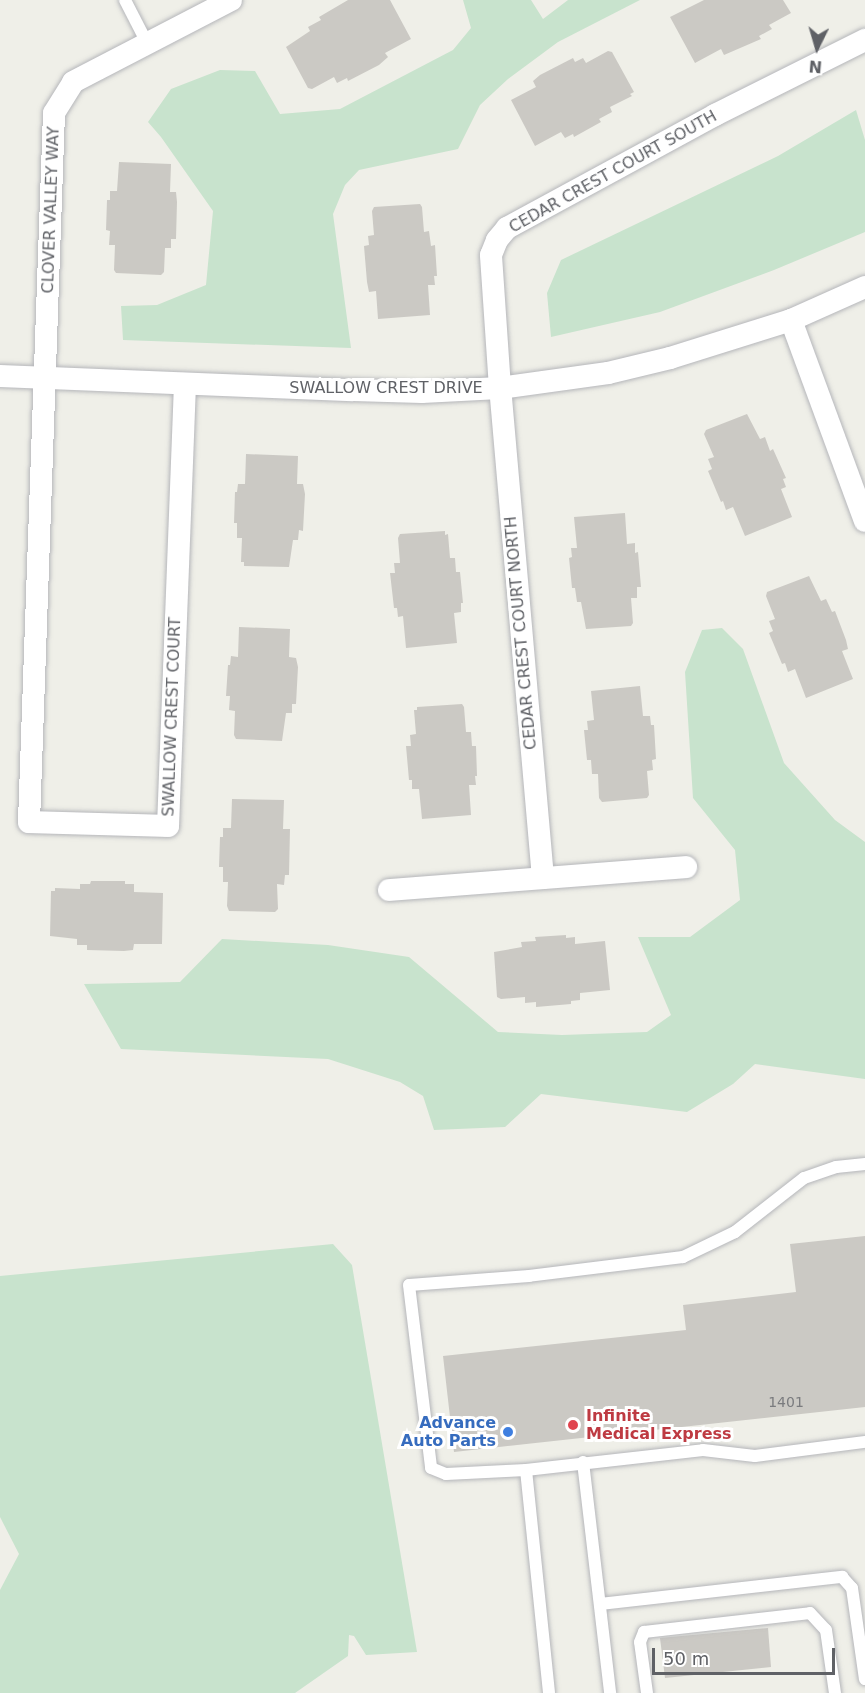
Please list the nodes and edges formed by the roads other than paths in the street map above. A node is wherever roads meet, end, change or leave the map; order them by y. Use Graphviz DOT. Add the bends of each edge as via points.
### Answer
graph roads {
  1 [pos="125,0"];
  2 [pos="231,0"];
  3 [pos="865,40"];
  4 [pos="147,43"];
  5 [pos="865,287"];
  6 [pos="791,320"];
  7 [pos="0,376"];
  8 [pos="46,378"];
  9 [pos="185,384"];
  10 [pos="500,388"];
  11 [pos="865,521"];
  12 [pos="686,867"];
  13 [pos="543,878"];
  14 [pos="389,890"];
  15 [pos="865,1164"];
  16 [pos="865,1442"];
  17 [pos="583,1462"];
  18 [pos="526,1470"];
  19 [pos="600,1604"];
  20 [pos="865,1679"];
  21 [pos="549,1693"];
  22 [pos="610,1693"];
  23 [pos="647,1693"];
  24 [pos="835,1693"];
  1 -- 4 [label="lane"];
  2 -- 4 [label="street, CLOVER VALLEY WAY"];
  3 -- 10 [label="street, CEDAR CREST COURT SOUTH" via="715,115 507,228 491,255"];
  4 -- 8 [label="street, CLOVER VALLEY WAY" via="73,82 54,113"];
  5 -- 6 [label="street, SWALLOW CREST DRIVE"];
  6 -- 10 [label="street, SWALLOW CREST DRIVE" via="670,358 597,374"];
  6 -- 11 [label="street"];
  7 -- 8 [label="street, SWALLOW CREST DRIVE"];
  8 -- 9 [label="street, SWALLOW CREST DRIVE"];
  8 -- 9 [label="street, SWALLOW CREST COURT" via="29,822 168,826"];
  9 -- 10 [label="street, SWALLOW CREST DRIVE" via="411,392"];
  10 -- 13 [label="street, CEDAR CREST COURT NORTH"];
  12 -- 13 [label="street"];
  13 -- 14 [label="street"];
  15 -- 18 [label="lane" via="836,1167 804,1178 735,1232 683,1257 529,1276 408,1285 431,1468 457,1475"];
  16 -- 17 [label="lane" via="755,1456 703,1450"];
  17 -- 18 [label="lane"];
  17 -- 19 [label="lane"];
  18 -- 21 [label="lane"];
  19 -- 20 [label="lane" via="842,1577 852,1588"];
  19 -- 22 [label="lane"];
  23 -- 24 [label="lane" via="640,1642 644,1632 810,1613 826,1630"];
}
